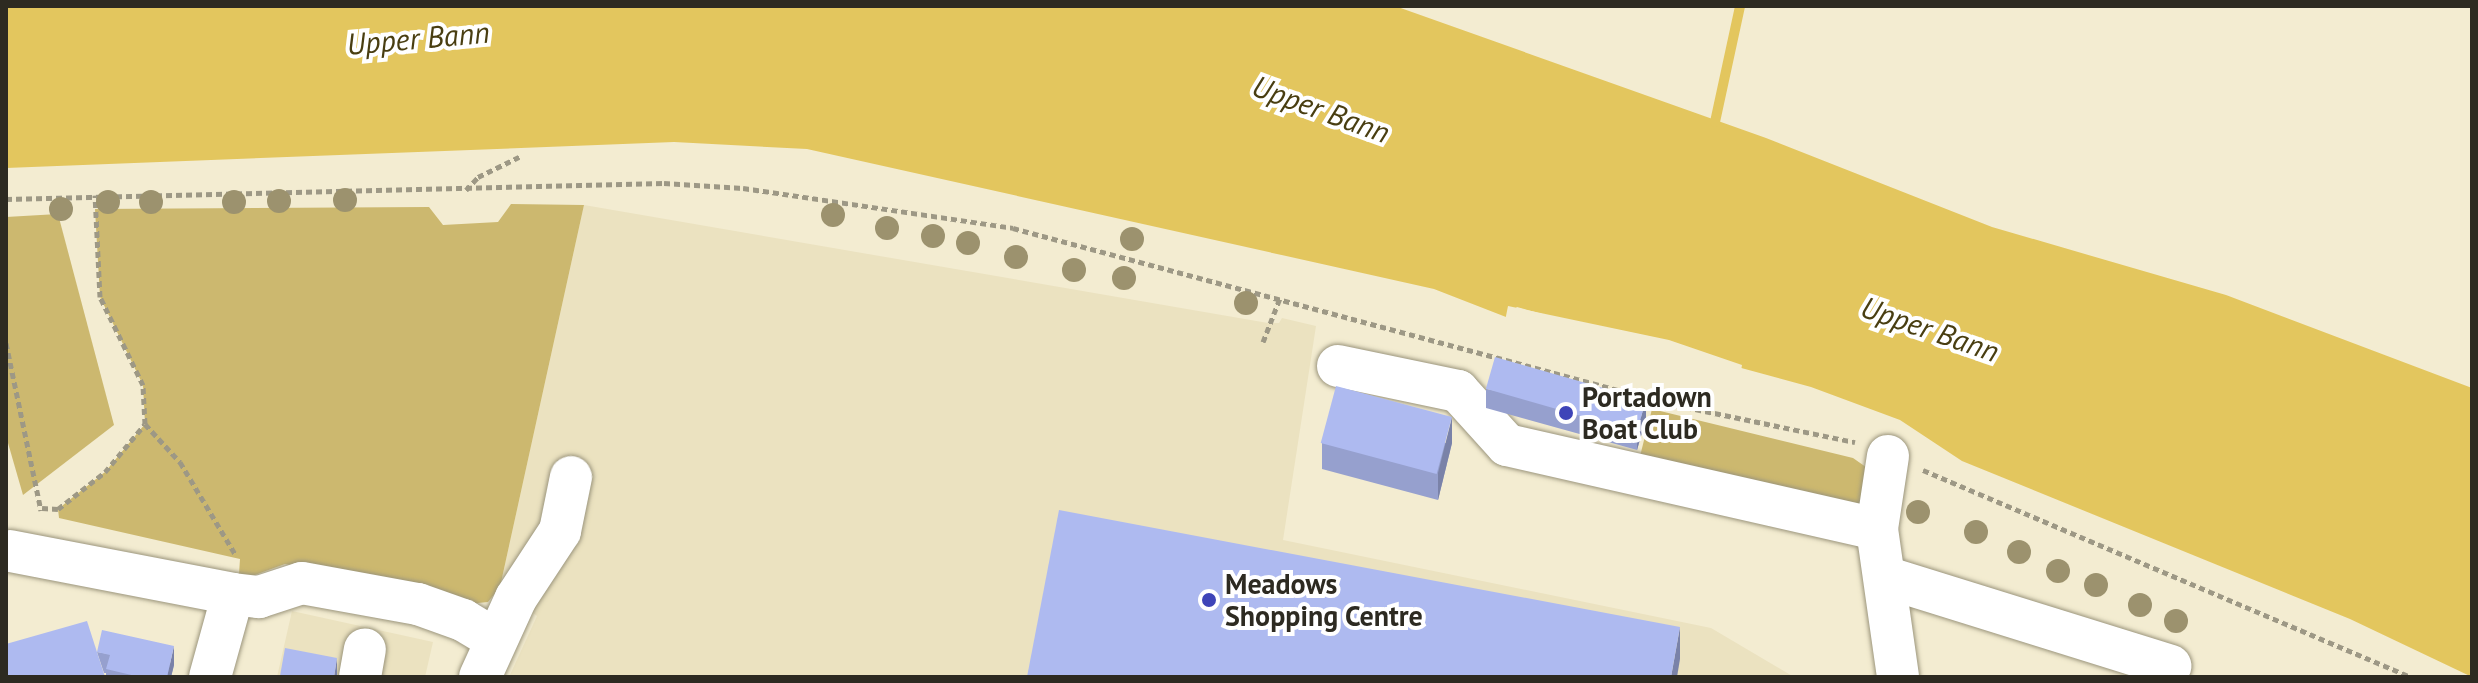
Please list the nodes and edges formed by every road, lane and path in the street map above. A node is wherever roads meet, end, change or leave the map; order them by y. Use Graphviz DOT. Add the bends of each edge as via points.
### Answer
graph roads {
  1 [pos="519,157"];
  2 [pos="465,191"];
  3 [pos="95,195"];
  4 [pos="6,199"];
  5 [pos="1280,298"];
  6 [pos="1263,342"];
  7 [pos="6,343"];
  8 [pos="1338,366"];
  9 [pos="145,424"];
  10 [pos="1888,456"];
  11 [pos="571,477"];
  12 [pos="42,508"];
  13 [pos="1877,529"];
  14 [pos="20,552"];
  15 [pos="1885,577"];
  16 [pos="233,594"];
  17 [pos="495,639"];
  18 [pos="2170,666"];
  19 [pos="210,677"];
  20 [pos="480,677"];
  21 [pos="1898,677"];
  22 [pos="2411,677"];
  1 -- 2 [label="path" via="478,177"];
  2 -- 3 [label="path"];
  2 -- 5 [label="path" via="664,183 743,188 1013,228"];
  3 -- 4 [label="path"];
  3 -- 9 [label="path" via="100,297 143,385"];
  5 -- 6 [label="path"];
  5 -- 10 [label="path" via="1666,403 1861,443"];
  7 -- 12 [label="path"];
  8 -- 13 [label="lane" via="1458,391 1507,445"];
  9 -- 12 [label="path" via="105,472 58,509"];
  9 -- 16 [label="path" via="180,462 237,558"];
  10 -- 13 [label="lane"];
  10 -- 22 [label="path"];
  11 -- 17 [label="lane" via="560,531"];
  12 -- 14 [label="path"];
  13 -- 15 [label="lane"];
  14 -- 16 [label="lane"];
  15 -- 18 [label="lane"];
  15 -- 21 [label="lane"];
  16 -- 17 [label="lane" via="259,597 302,583 418,604 463,620"];
  16 -- 19 [label="lane"];
  17 -- 20 [label="lane"];
}
